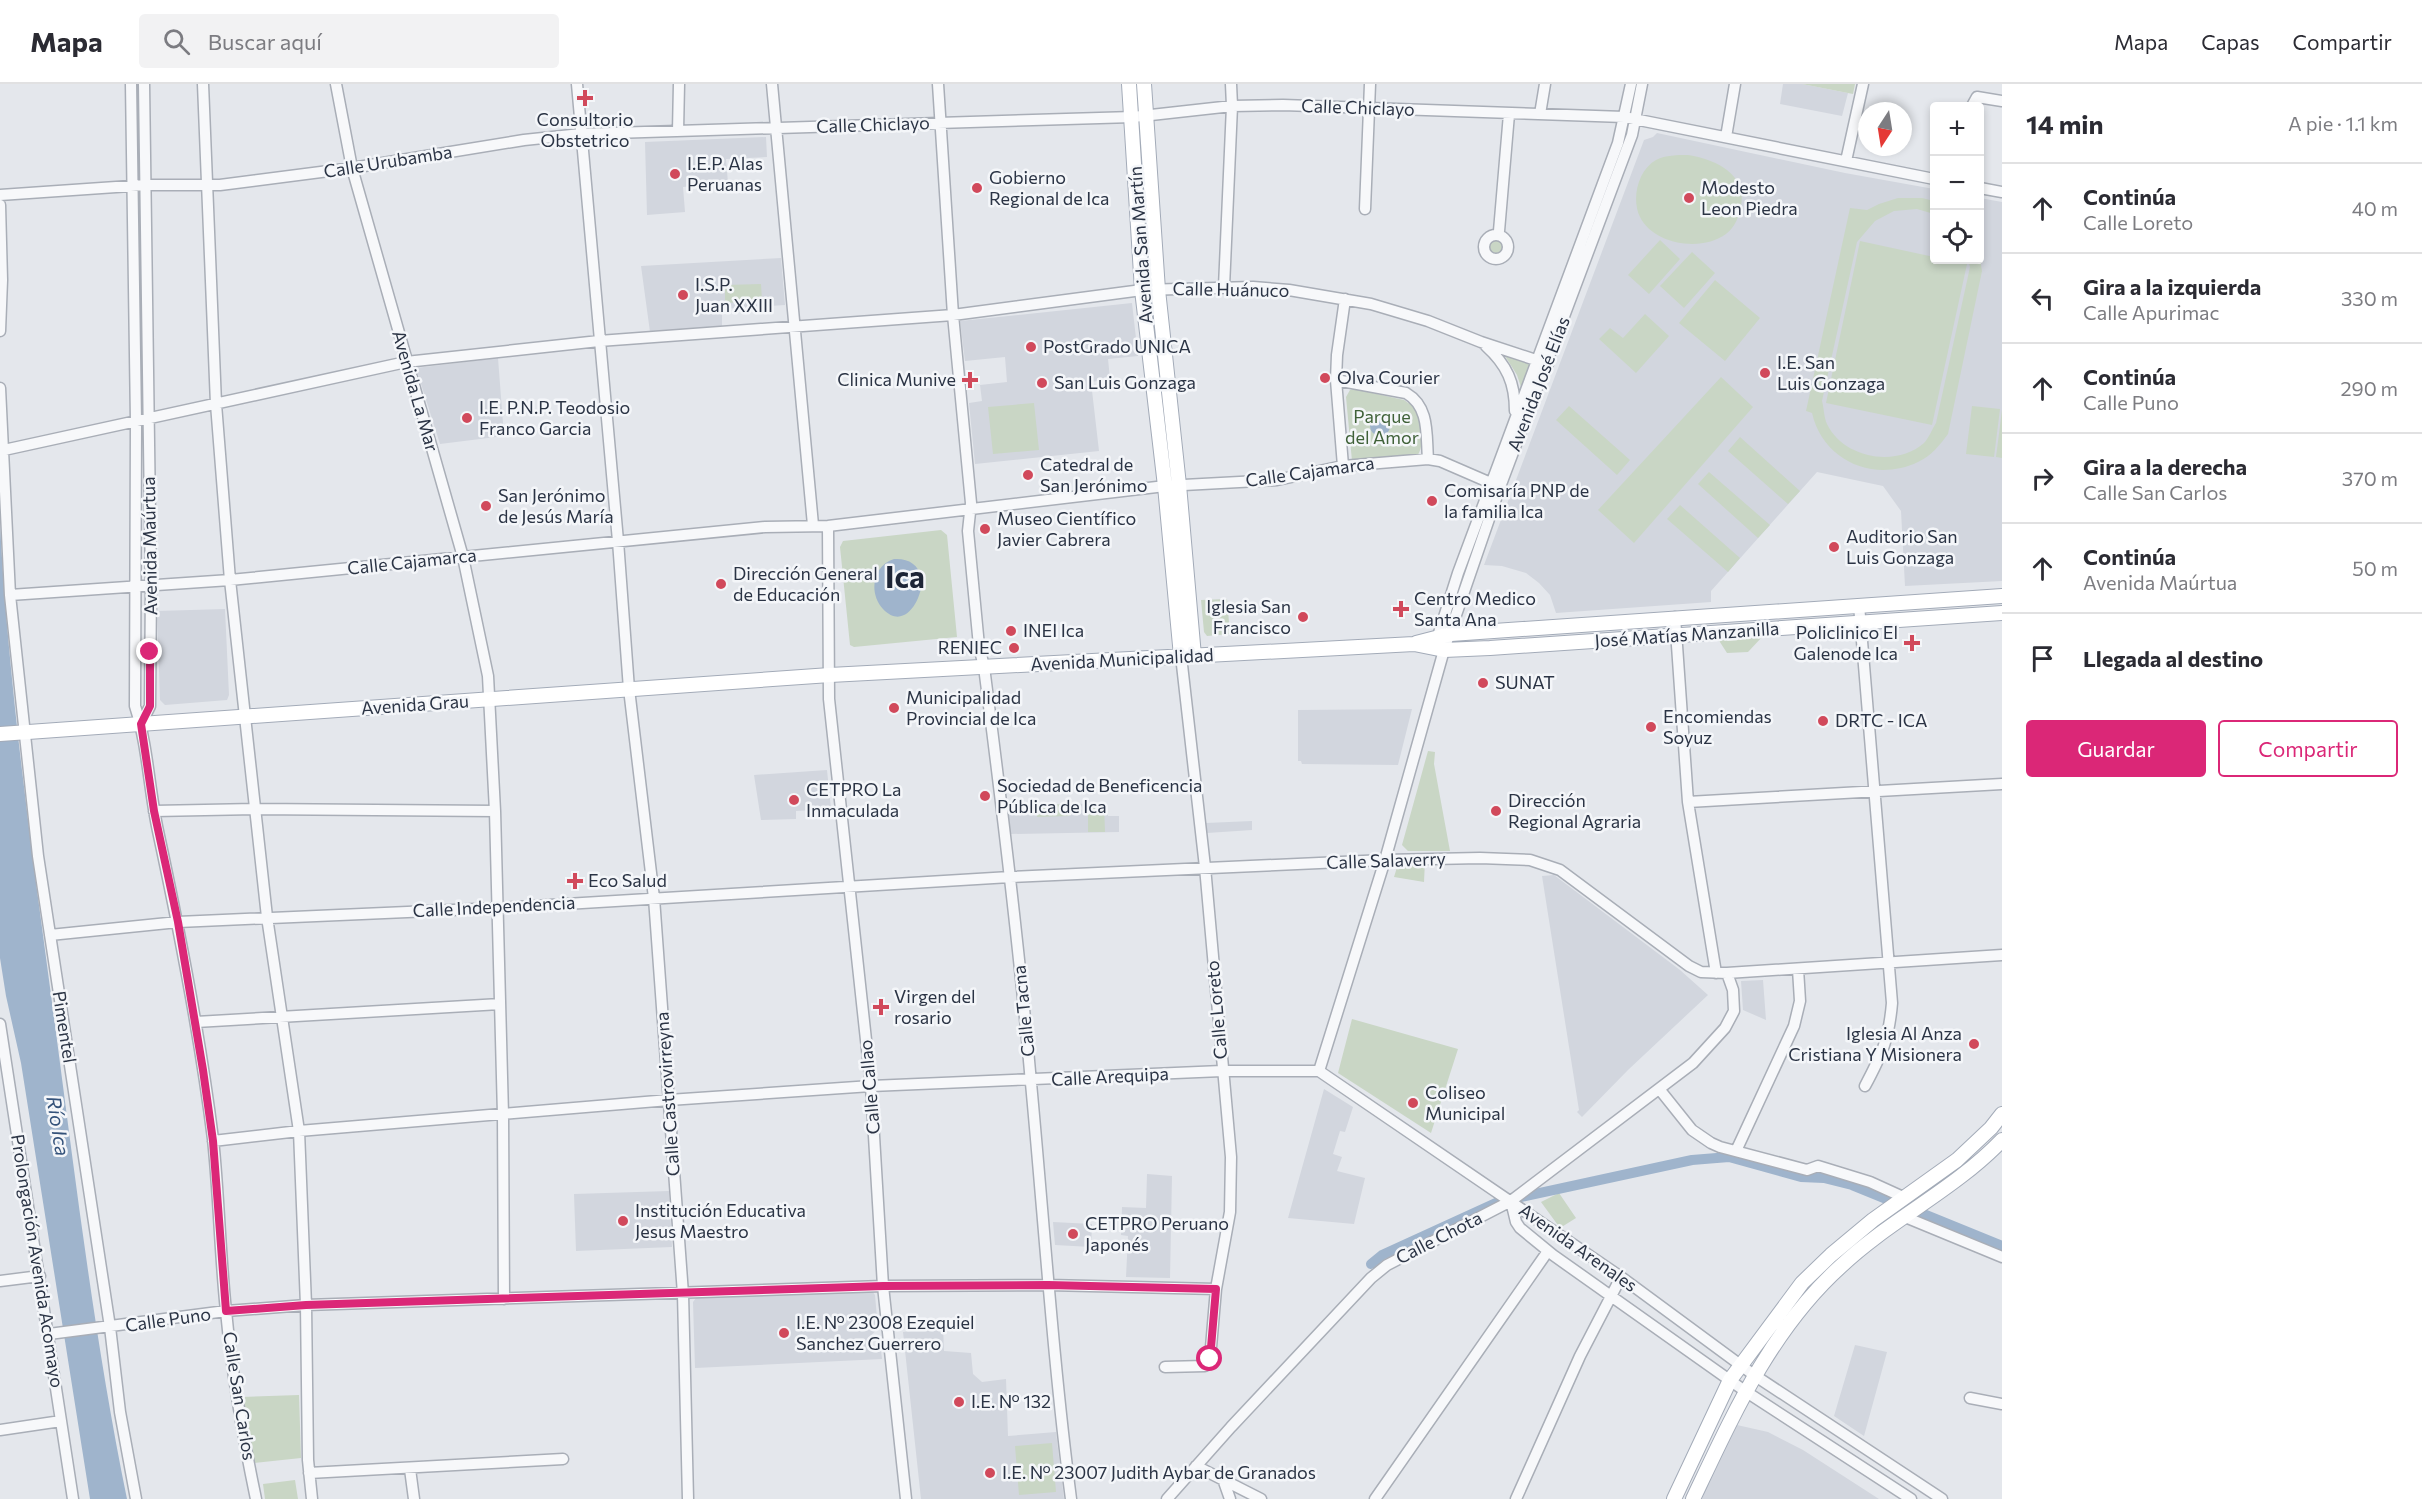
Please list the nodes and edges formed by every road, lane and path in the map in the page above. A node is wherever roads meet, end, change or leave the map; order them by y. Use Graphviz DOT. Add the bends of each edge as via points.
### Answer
graph roads {
  1 [pos="131,84"];
  2 [pos="144,84"];
  3 [pos="203,84"];
  4 [pos="336,84"];
  5 [pos="577,84"];
  6 [pos="679,84"];
  7 [pos="772,84"];
  8 [pos="938,84"];
  9 [pos="1129,84"];
  10 [pos="1144,84"];
  11 [pos="1231,84"];
  12 [pos="1370,84"];
  13 [pos="1545,84"];
  14 [pos="1631,84"];
  15 [pos="1642,84"];
  16 [pos="1735,84"];
  17 [pos="1863,84"];
  18 [pos="2002,101"];
  19 [pos="1973,102"];
  20 [pos="1232,106"];
  21 [pos="1368,108"];
  22 [pos="1509,114"];
  23 [pos="1540,114"];
  24 [pos="1148,116"];
  25 [pos="1133,117"];
  26 [pos="1624,117"];
  27 [pos="1636,120"];
  28 [pos="942,123"];
  29 [pos="776,129"];
  30 [pos="678,131"];
  31 [pos="581,134"];
  32 [pos="1726,138"];
  33 [pos="1846,161"];
  34 [pos="352,168"];
  35 [pos="1930,178"];
  36 [pos="145,185"];
  37 [pos="209,185"];
  38 [pos="133,187"];
  39 [pos="1984,189"];
  40 [pos="2002,192"];
  41 [pos="0,195"];
  42 [pos="0,205"];
  43 [pos="1365,209"];
  44 [pos="1498,235"];
  45 [pos="1224,287"];
  46 [pos="1142,290"];
  47 [pos="1158,290"];
  48 [pos="1345,299"];
  49 [pos="953,315"];
  50 [pos="795,327"];
  51 [pos="0,331"];
  52 [pos="599,341"];
  53 [pos="1481,342"];
  54 [pos="406,362"];
  55 [pos="1542,362"];
  56 [pos="1336,380"];
  57 [pos="0,388"];
  58 [pos="216,404"];
  59 [pos="148,418"];
  60 [pos="1514,421"];
  61 [pos="136,422"];
  62 [pos="4,450"];
  63 [pos="1428,459"];
  64 [pos="1343,466"];
  65 [pos="1495,485"];
  66 [pos="1172,486"];
  67 [pos="971,510"];
  68 [pos="813,525"];
  69 [pos="828,526"];
  70 [pos="618,540"];
  71 [pos="463,557"];
  72 [pos="230,580"];
  73 [pos="151,585"];
  74 [pos="135,588"];
  75 [pos="10,595"];
  76 [pos="2002,596"];
  77 [pos="1859,605"];
  78 [pos="2002,613"];
  79 [pos="1675,617"];
  80 [pos="1860,623"];
  81 [pos="1444,635"];
  82 [pos="1676,635"];
  83 [pos="1414,644"];
  84 [pos="1444,650"];
  85 [pos="1188,656"];
  86 [pos="984,667"];
  87 [pos="830,675"];
  88 [pos="629,689"];
  89 [pos="490,699"];
  90 [pos="246,717"];
  91 [pos="141,724"];
  92 [pos="21,732"];
  93 [pos="0,734"];
  94 [pos="2002,784"];
  95 [pos="1875,791"];
  96 [pos="1688,801"];
  97 [pos="255,808"];
  98 [pos="154,811"];
  99 [pos="495,811"];
  100 [pos="1385,860"];
  101 [pos="1204,867"];
  102 [pos="1010,877"];
  103 [pos="850,886"];
  104 [pos="654,898"];
  105 [pos="498,908"];
  106 [pos="267,917"];
  107 [pos="178,922"];
  108 [pos="50,935"];
  109 [pos="2002,956"];
  110 [pos="1890,963"];
  111 [pos="1798,969"];
  112 [pos="1721,973"];
  113 [pos="500,1004"];
  114 [pos="281,1016"];
  115 [pos="196,1022"];
  116 [pos="0,1024"];
  117 [pos="1222,1071"];
  118 [pos="1319,1071"];
  119 [pos="1031,1081"];
  120 [pos="871,1086"];
  121 [pos="1865,1086"];
  122 [pos="1660,1090"];
  123 [pos="669,1100"];
  124 [pos="2002,1114"];
  125 [pos="503,1115"];
  126 [pos="299,1131"];
  127 [pos="2002,1140"];
  128 [pos="213,1141"];
  129 [pos="1736,1151"];
  130 [pos="1903,1197"];
  131 [pos="1511,1202"];
  132 [pos="1905,1217"];
  133 [pos="1548,1251"];
  134 [pos="2002,1257"];
  135 [pos="40,1276"];
  136 [pos="1621,1277"];
  137 [pos="0,1281"];
  138 [pos="1048,1285"];
  139 [pos="883,1286"];
  140 [pos="1216,1289"];
  141 [pos="683,1294"];
  142 [pos="1610,1295"];
  143 [pos="504,1299"];
  144 [pos="306,1305"];
  145 [pos="226,1311"];
  146 [pos="105,1328"];
  147 [pos="54,1333"];
  148 [pos="1741,1365"];
  149 [pos="1165,1367"];
  150 [pos="1754,1375"];
  151 [pos="1730,1380"];
  152 [pos="1745,1391"];
  153 [pos="1970,1398"];
  154 [pos="2002,1404"];
  155 [pos="61,1421"];
  156 [pos="0,1430"];
  157 [pos="563,1460"];
  158 [pos="1196,1466"];
  159 [pos="410,1468"];
  160 [pos="309,1473"];
  161 [pos="1223,1479"];
  162 [pos="73,1499"];
  163 [pos="136,1499"];
  164 [pos="256,1499"];
  165 [pos="312,1499"];
  166 [pos="414,1499"];
  167 [pos="688,1499"];
  168 [pos="906,1499"];
  169 [pos="1071,1499"];
  170 [pos="1167,1499"];
  171 [pos="1230,1499"];
  172 [pos="1261,1499"];
  173 [pos="1375,1499"];
  174 [pos="1516,1499"];
  175 [pos="1674,1499"];
  176 [pos="1693,1499"];
  177 [pos="1911,1499"];
  178 [pos="1942,1499"];
  1 -- 38 [label="street, Avenida Maúrtua"];
  2 -- 36 [label="street, Avenida Maúrtua"];
  3 -- 37 [label="street"];
  4 -- 34 [label="street, Avenida La Mar"];
  5 -- 31 [label="street, Calle Castrovirreyna"];
  6 -- 30 [label="street"];
  7 -- 29 [label="street"];
  8 -- 28 [label="street, Calle Tacna"];
  9 -- 25 [label="main road, Avenida San Martín"];
  10 -- 24 [label="main road, Avenida San Martín"];
  11 -- 20 [label="street"];
  12 -- 21 [label="street"];
  13 -- 23 [label="street"];
  14 -- 26 [label="street, Avenida José Elías"];
  15 -- 27 [label="street, Avenida José Elías"];
  16 -- 32 [label="street"];
  17 -- 33 [label="street"];
  18 -- 19 [label="street" via="1981,96"];
  20 -- 21 [label="street, Calle Chiclayo"];
  20 -- 24 [label="street, Calle Chiclayo"];
  20 -- 45 [label="street"];
  21 -- 22 [label="street, Calle Chiclayo"];
  21 -- 43 [label="street"];
  22 -- 23 [label="street, Calle Chiclayo"];
  22 -- 44 [label="street"];
  23 -- 26 [label="street, Calle Chiclayo"];
  24 -- 25 [label="street, Calle Chiclayo"];
  24 -- 47 [label="main road, Avenida San Martín"];
  25 -- 28 [label="street, Calle Chiclayo"];
  25 -- 46 [label="main road, Avenida San Martín"];
  26 -- 27 [label="street, Calle Chiclayo"];
  26 -- 55 [label="street, Avenida José Elías"];
  27 -- 32 [label="street, Calle Chiclayo"];
  27 -- 55 [label="street, Avenida José Elías"];
  28 -- 29 [label="street, Calle Chiclayo"];
  28 -- 49 [label="street, Calle Tacna"];
  29 -- 30 [label="street, Calle Urubamba"];
  29 -- 50 [label="street"];
  30 -- 31 [label="street, Calle Urubamba"];
  31 -- 34 [label="street, Calle Urubamba"];
  31 -- 52 [label="street, Calle Castrovirreyna"];
  32 -- 33 [label="street, Calle Chiclayo"];
  33 -- 35 [label="street, Calle Chiclayo"];
  34 -- 37 [label="street, Calle Urubamba"];
  34 -- 54 [label="street, Avenida La Mar"];
  36 -- 37 [label="street, Calle Urubamba"];
  36 -- 38 [label="street, Calle Urubamba"];
  36 -- 59 [label="street, Avenida Maúrtua"];
  37 -- 58 [label="street"];
  38 -- 41 [label="street, Calle Urubamba"];
  38 -- 61 [label="street, Avenida Maúrtua"];
  39 -- 40 [label="street"];
  42 -- 51 [label="street"];
  45 -- 47 [label="street, Calle Huánuco"];
  45 -- 48 [label="street, Calle Huánuco" via="1289,290"];
  46 -- 47 [label="street, Calle Huánuco"];
  46 -- 49 [label="street, Calle Huánuco"];
  46 -- 66 [label="main road, Avenida San Martín"];
  47 -- 66 [label="main road, Avenida San Martín"];
  48 -- 53 [label="street, Calle Huánuco" via="1404,313"];
  48 -- 56 [label="street"];
  49 -- 50 [label="street, Calle Huánuco"];
  49 -- 67 [label="street, Calle Tacna"];
  50 -- 52 [label="street, Calle Huánuco"];
  50 -- 68 [label="street"];
  52 -- 54 [label="street, Calle Huánuco"];
  52 -- 70 [label="street, Calle Castrovirreyna"];
  53 -- 55 [label="street, Calle Huánuco"];
  53 -- 60 [label="street" via="1510,375"];
  54 -- 58 [label="street, Calle Huánuco"];
  54 -- 71 [label="street, Avenida La Mar"];
  55 -- 60 [label="street, Avenida José Elías"];
  55 -- 65 [label="street, Avenida José Elías"];
  56 -- 63 [label="street" via="1413,397 1424,413"];
  56 -- 64 [label="street"];
  57 -- 62 [label="street, Pimentel"];
  58 -- 59 [label="street, Calle Huánuco"];
  58 -- 72 [label="street"];
  59 -- 61 [label="street, Calle Huánuco"];
  59 -- 73 [label="street, Avenida Maúrtua"];
  60 -- 65 [label="street, Avenida José Elías"];
  61 -- 62 [label="street, Calle Huánuco"];
  61 -- 74 [label="street, Avenida Maúrtua"];
  62 -- 75 [label="street, Pimentel"];
  63 -- 64 [label="street, Calle Cajamarca"];
  63 -- 65 [label="street, Calle Cajamarca"];
  64 -- 66 [label="street, Calle Cajamarca" via="1277,480"];
  65 -- 81 [label="street, Avenida José Elías"];
  66 -- 67 [label="street, Calle Cajamarca"];
  66 -- 85 [label="main road, Avenida San Martín"];
  67 -- 69 [label="street, Calle Cajamarca"];
  67 -- 86 [label="street, Calle Tacna" via="968,531"];
  68 -- 69 [label="street, Calle Cajamarca"];
  68 -- 70 [label="street, Calle Cajamarca"];
  69 -- 87 [label="street, Calle Callao"];
  70 -- 71 [label="street, Calle Cajamarca"];
  70 -- 88 [label="street, Calle Castrovirreyna"];
  71 -- 72 [label="street, Calle Cajamarca"];
  71 -- 89 [label="street, Avenida La Mar"];
  72 -- 73 [label="street, Calle Cajamarca"];
  72 -- 90 [label="street"];
  73 -- 74 [label="street, Calle Cajamarca"];
  73 -- 91 [label="street, Avenida Maúrtua" via="150,706"];
  74 -- 75 [label="street, Calle Cajamarca"];
  74 -- 91 [label="street, Avenida Maúrtua" via="135,706"];
  75 -- 92 [label="street, Pimentel"];
  76 -- 77 [label="main road, José Matías Manzanilla"];
  77 -- 79 [label="main road, José Matías Manzanilla"];
  77 -- 80 [label="street"];
  78 -- 80 [label="main road, José Matías Manzanilla"];
  79 -- 81 [label="main road, José Matías Manzanilla"];
  79 -- 82 [label="street, Calle Chota"];
  80 -- 82 [label="main road, José Matías Manzanilla"];
  80 -- 95 [label="street"];
  81 -- 83 [label="main road, Avenida Municipalidad"];
  81 -- 84 [label="street, Avenida José Elías"];
  82 -- 84 [label="main road, José Matías Manzanilla"];
  82 -- 96 [label="street, Calle Chota"];
  83 -- 84 [label="main road, Avenida Municipalidad"];
  83 -- 85 [label="main road, Avenida Municipalidad"];
  84 -- 100 [label="street, Avenida José Elías"];
  85 -- 86 [label="main road, Avenida Municipalidad"];
  85 -- 101 [label="street, Calle Loreto"];
  86 -- 87 [label="main road, Avenida Municipalidad"];
  86 -- 102 [label="street, Calle Tacna"];
  87 -- 88 [label="main road, Avenida Grau"];
  87 -- 103 [label="street, Calle Callao" via="829,699"];
  88 -- 89 [label="main road, Avenida Grau"];
  88 -- 104 [label="street, Calle Castrovirreyna"];
  89 -- 90 [label="main road, Avenida Grau"];
  89 -- 99 [label="street, Avenida La Mar"];
  90 -- 91 [label="main road, Avenida Grau"];
  90 -- 97 [label="street"];
  91 -- 92 [label="main road, Avenida Grau"];
  91 -- 98 [label="street, Calle San Carlos"];
  92 -- 93 [label="main road, Avenida Grau"];
  92 -- 108 [label="street, Pimentel"];
  94 -- 95 [label="street"];
  95 -- 96 [label="street"];
  95 -- 110 [label="street"];
  96 -- 112 [label="street, Calle Chota"];
  97 -- 98 [label="street"];
  97 -- 99 [label="street"];
  97 -- 106 [label="street"];
  98 -- 107 [label="street, Calle San Carlos"];
  99 -- 105 [label="street, Avenida La Mar"];
  100 -- 101 [label="street, Calle Salaverry"];
  100 -- 112 [label="street, Calle Salaverry" via="1480,858 1530,860 1548,865 1689,966 1701,972"];
  100 -- 118 [label="street, Avenida José Elías"];
  101 -- 102 [label="street, Calle Salaverry"];
  101 -- 117 [label="street, Calle Loreto"];
  102 -- 103 [label="street, Calle Independencia"];
  102 -- 119 [label="street, Calle Tacna"];
  103 -- 104 [label="street, Calle Independencia"];
  103 -- 120 [label="street, Calle Callao"];
  104 -- 105 [label="street, Calle Independencia"];
  104 -- 123 [label="street, Calle Castrovirreyna"];
  105 -- 106 [label="street, Calle Independencia"];
  105 -- 113 [label="street, Avenida La Mar"];
  106 -- 107 [label="street, Calle Independencia"];
  106 -- 114 [label="street"];
  107 -- 108 [label="street, Calle Independencia"];
  107 -- 115 [label="street, Calle San Carlos"];
  108 -- 146 [label="street, Pimentel"];
  109 -- 110 [label="street, Calle Salaverry"];
  110 -- 111 [label="street, Calle Salaverry"];
  110 -- 121 [label="street" via="1889,1034"];
  111 -- 112 [label="street, Calle Salaverry"];
  111 -- 129 [label="street" via="1800,1001 1794,1026"];
  112 -- 122 [label="street, Calle Chota" via="1735,1003 1734,1011 1725,1028 1693,1063"];
  113 -- 114 [label="street"];
  113 -- 125 [label="street, Avenida La Mar"];
  114 -- 115 [label="street"];
  114 -- 126 [label="street"];
  115 -- 128 [label="street, Calle San Carlos"];
  116 -- 135 [label="street, Prolongación Avenida Acomayo"];
  117 -- 118 [label="street, Calle Arequipa"];
  117 -- 119 [label="street, Calle Arequipa"];
  117 -- 140 [label="street, Calle Loreto" via="1232,1186"];
  118 -- 131 [label="street"];
  119 -- 120 [label="street, Calle Arequipa"];
  119 -- 138 [label="street, Calle Tacna"];
  120 -- 123 [label="street, Calle Arequipa"];
  120 -- 139 [label="street, Calle Callao"];
  122 -- 129 [label="street" via="1692,1130 1720,1148"];
  122 -- 131 [label="street, Calle Chota"];
  123 -- 125 [label="street, Calle Arequipa"];
  123 -- 141 [label="street, Calle Castrovirreyna"];
  124 -- 130 [label="main road" via="1958,1160"];
  125 -- 126 [label="street, Calle Arequipa"];
  125 -- 143 [label="street, Avenida La Mar"];
  126 -- 128 [label="street, Calle Arequipa"];
  126 -- 144 [label="street"];
  127 -- 132 [label="main road" via="1972,1169"];
  128 -- 145 [label="street, Calle San Carlos"];
  129 -- 130 [label="street" via="1807,1170 1818,1166"];
  130 -- 148 [label="main road" via="1815,1269"];
  131 -- 133 [label="street, Avenida Arenales" via="1520,1228"];
  131 -- 136 [label="street, Avenida Arenales"];
  131 -- 158 [label="street, Calle Chota" via="1387,1265 1371,1278"];
  132 -- 134 [label="street"];
  132 -- 150 [label="main road" via="1856,1252 1827,1279"];
  133 -- 142 [label="street, Avenida Arenales"];
  133 -- 173 [label="street"];
  135 -- 137 [label="street"];
  135 -- 147 [label="street, Prolongación Avenida Acomayo"];
  136 -- 142 [label="street"];
  136 -- 148 [label="street, Avenida Arenales"];
  138 -- 139 [label="street, Calle Puno"];
  138 -- 140 [label="street, Calle Puno"];
  138 -- 169 [label="street, Calle Tacna"];
  139 -- 141 [label="street, Calle Puno"];
  139 -- 168 [label="street, Calle Callao"];
  140 -- 149 [label="street, Calle Loreto" via="1208,1363"];
  141 -- 143 [label="street, Calle Puno"];
  141 -- 167 [label="street, Calle Castrovirreyna"];
  142 -- 151 [label="street, Avenida Arenales"];
  142 -- 174 [label="street"];
  143 -- 144 [label="street, Calle Puno"];
  144 -- 145 [label="street, Calle Puno"];
  144 -- 160 [label="street"];
  145 -- 146 [label="street, Calle Puno"];
  145 -- 164 [label="street, Calle San Carlos" via="236,1393"];
  146 -- 147 [label="street, Calle Puno"];
  146 -- 163 [label="street, Pimentel"];
  147 -- 155 [label="street, Prolongación Avenida Acomayo"];
  148 -- 150 [label="street, Avenida Arenales"];
  148 -- 151 [label="main road"];
  150 -- 152 [label="main road"];
  150 -- 178 [label="street, Avenida Arenales"];
  151 -- 152 [label="street, Avenida Arenales"];
  151 -- 175 [label="main road"];
  152 -- 176 [label="main road"];
  152 -- 177 [label="street, Avenida Arenales"];
  153 -- 154 [label="street"];
  155 -- 156 [label="street"];
  155 -- 162 [label="street, Prolongación Avenida Acomayo"];
  157 -- 159 [label="street"];
  158 -- 161 [label="street"];
  158 -- 170 [label="street, Calle Chota"];
  159 -- 160 [label="street"];
  159 -- 166 [label="street"];
  160 -- 165 [label="street"];
  161 -- 171 [label="street"];
  161 -- 172 [label="street"];
}
